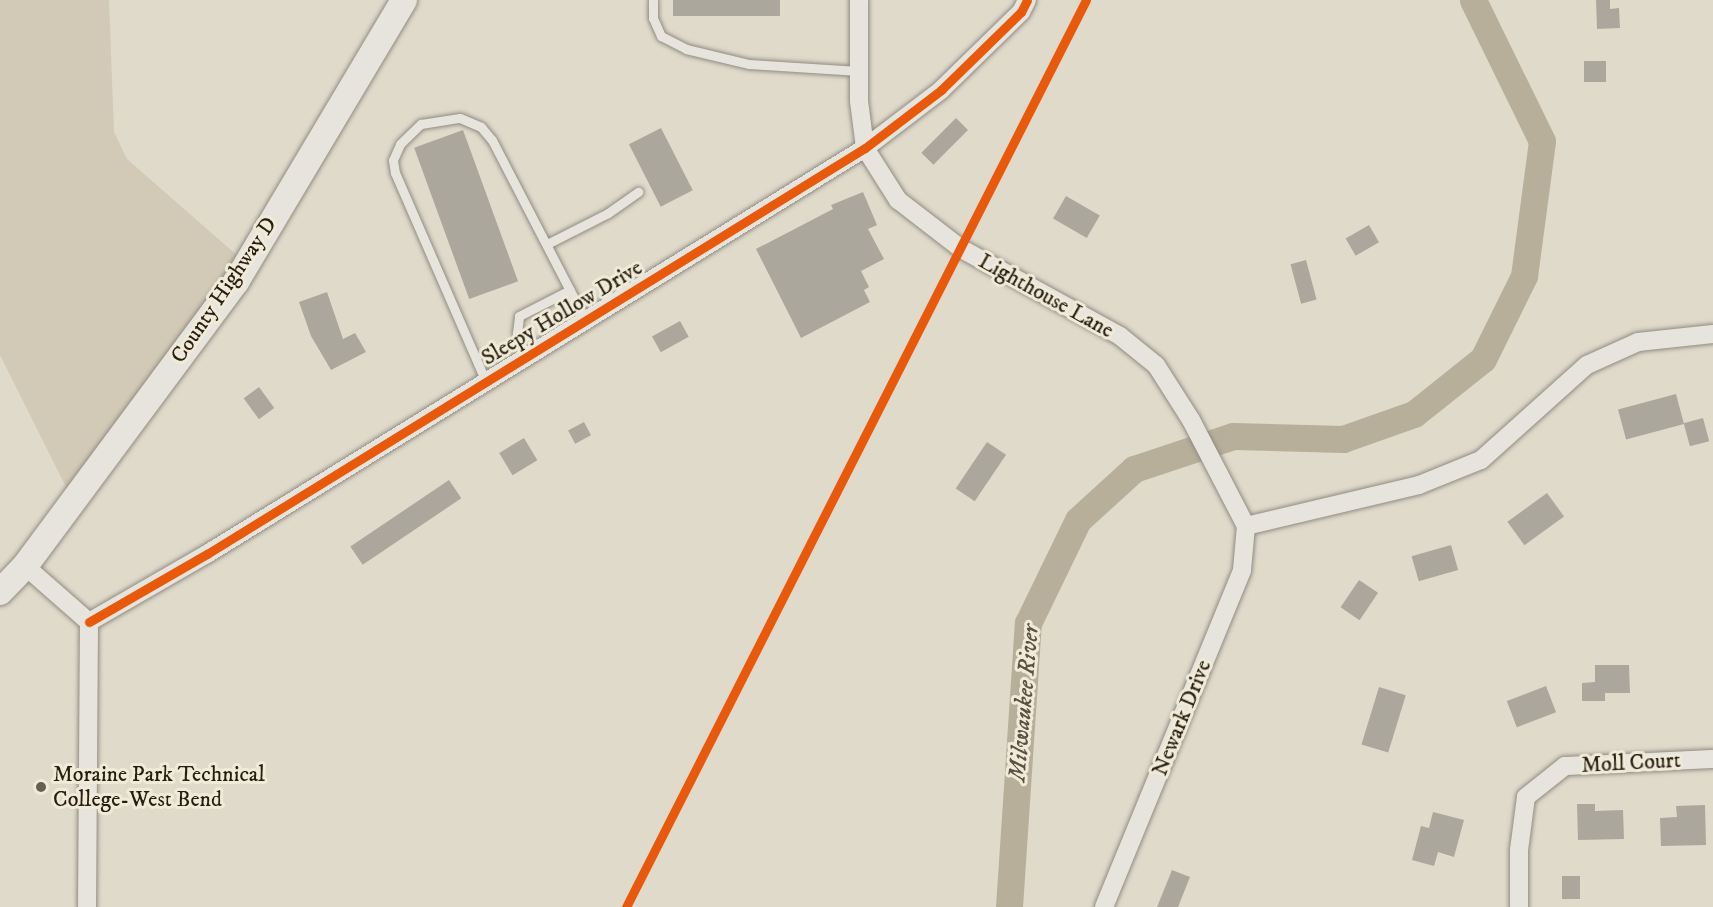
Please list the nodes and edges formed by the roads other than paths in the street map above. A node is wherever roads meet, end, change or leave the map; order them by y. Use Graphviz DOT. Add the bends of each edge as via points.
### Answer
graph roads {
  1 [pos="404,0"];
  2 [pos="653,0"];
  3 [pos="859,0"];
  4 [pos="1027,0"];
  5 [pos="859,71"];
  6 [pos="865,148"];
  7 [pos="638,192"];
  8 [pos="547,244"];
  9 [pos="570,290"];
  10 [pos="586,321"];
  11 [pos="1713,334"];
  12 [pos="526,358"];
  13 [pos="486,382"];
  14 [pos="1246,526"];
  15 [pos="25,566"];
  16 [pos="0,592"];
  17 [pos="89,622"];
  18 [pos="1713,759"];
  19 [pos="87,907"];
  20 [pos="1104,907"];
  21 [pos="1519,907"];
  1 -- 15 [label="main road, County Highway D" via="236,282"];
  2 -- 5 [label="lane" via="653,18 661,36 686,50 749,64"];
  3 -- 5 [label="street, Lighthouse Lane"];
  4 -- 6 [label="street, Sleepy Hollow Drive" via="1021,12 941,90"];
  5 -- 6 [label="street, Lighthouse Lane"];
  6 -- 10 [label="street, Sleepy Hollow Drive"];
  6 -- 14 [label="street, Lighthouse Lane" via="898,200 937,231 1120,336 1156,365 1191,420"];
  7 -- 8 [label="lane" via="608,213"];
  8 -- 9 [label="lane"];
  8 -- 13 [label="lane" via="492,140 481,127 460,118 442,118 421,124 400,144 393,160 395,173"];
  9 -- 10 [label="lane"];
  9 -- 12 [label="lane" via="519,316 517,333"];
  10 -- 12 [label="street, Sleepy Hollow Drive"];
  11 -- 14 [label="street" via="1638,342 1587,365 1481,460 1430,481"];
  12 -- 13 [label="street, Sleepy Hollow Drive"];
  13 -- 17 [label="street, Sleepy Hollow Drive"];
  14 -- 20 [label="street, Newark Drive" via="1242,570"];
  15 -- 16 [label="main road, County Highway D"];
  15 -- 17 [label="street"];
  17 -- 19 [label="street"];
  18 -- 21 [label="street, Moll Court" via="1565,766 1526,797 1519,850"];
}
